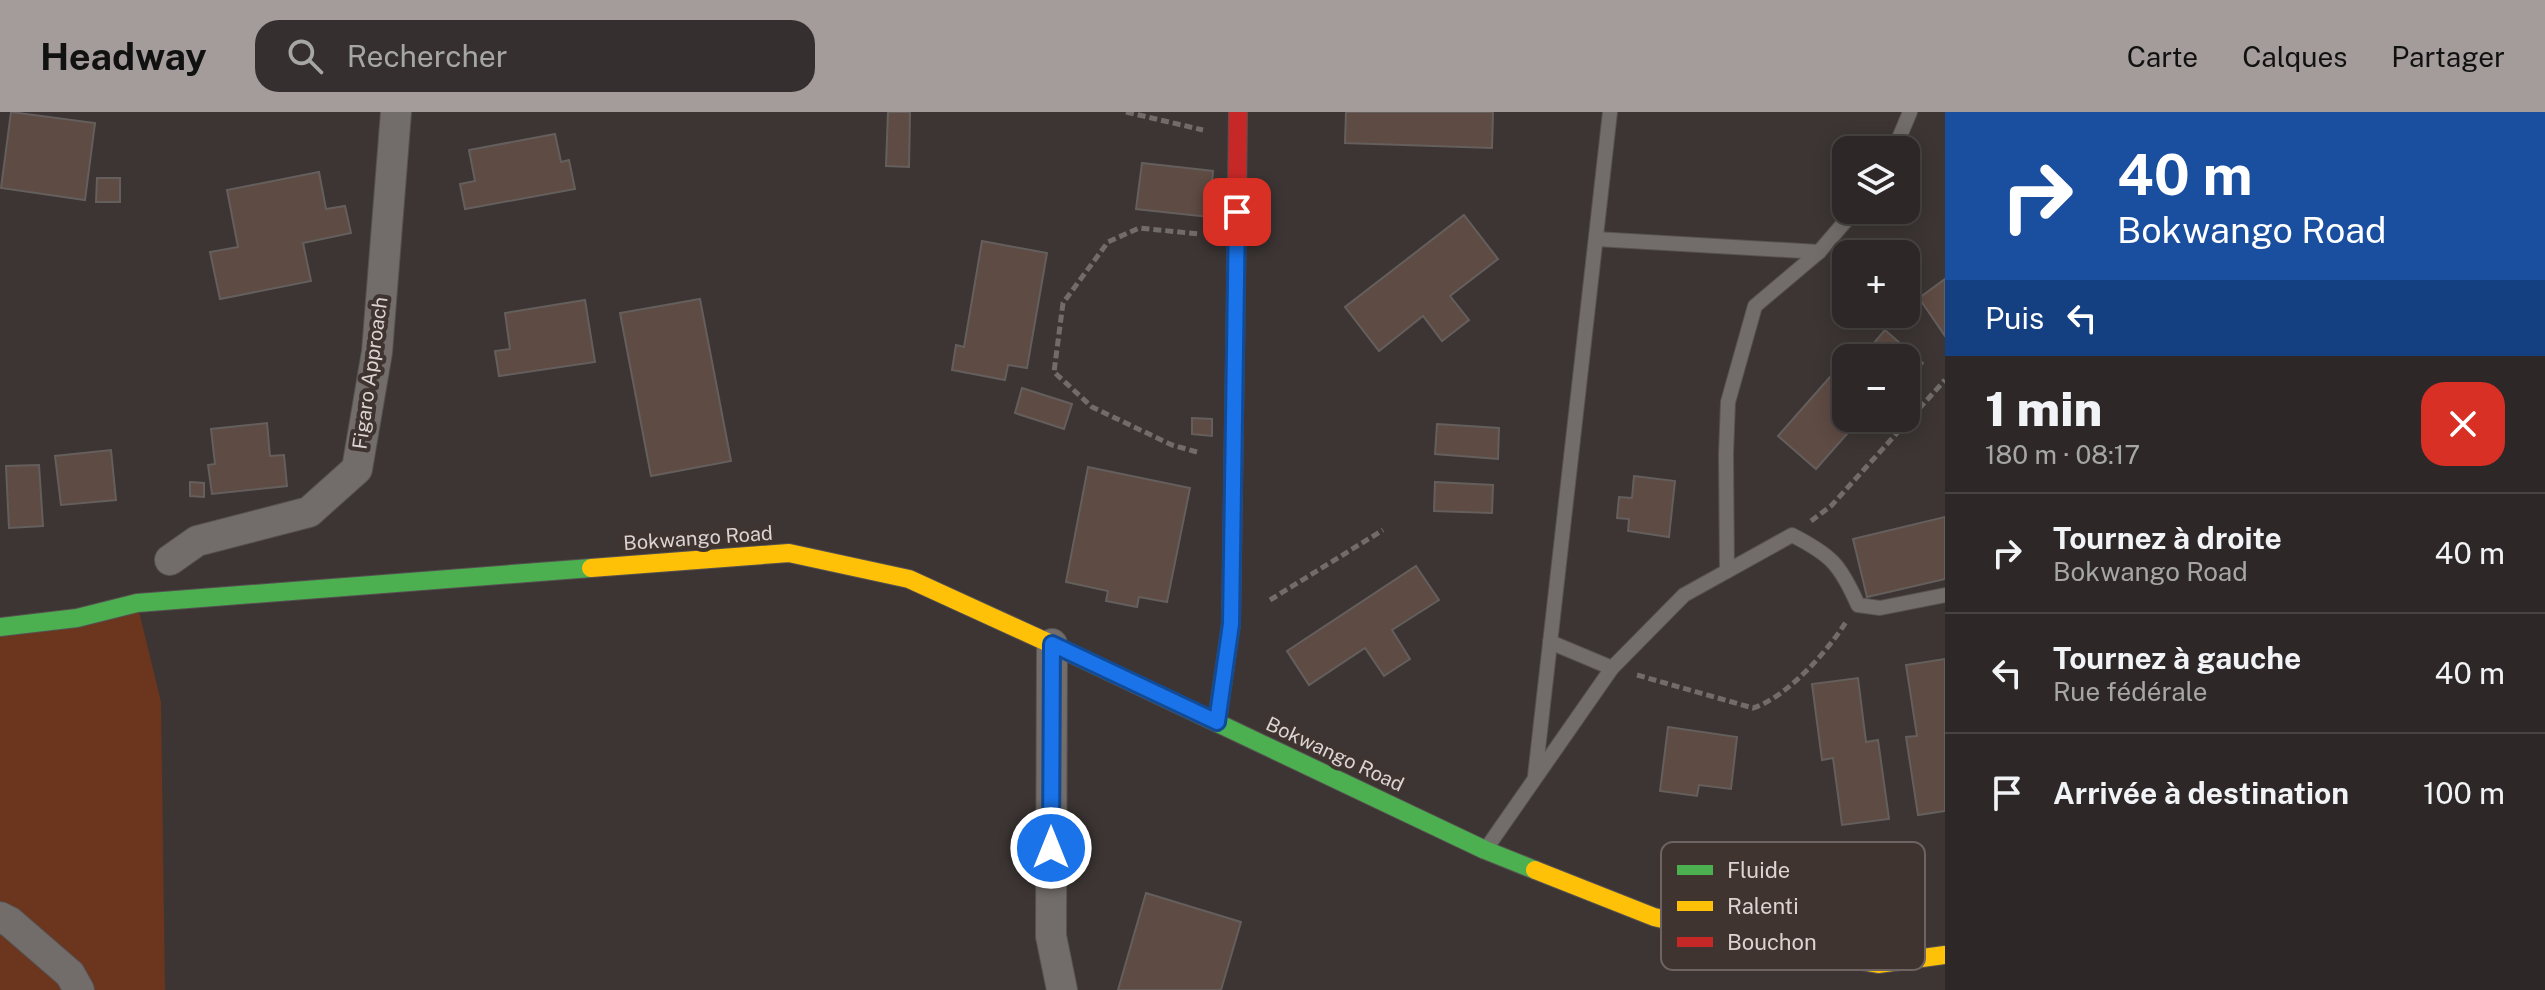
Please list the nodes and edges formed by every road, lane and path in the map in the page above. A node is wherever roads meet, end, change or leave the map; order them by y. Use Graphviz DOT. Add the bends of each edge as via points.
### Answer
graph roads {
  1 [pos="396,112"];
  2 [pos="1126,112"];
  3 [pos="1238,112"];
  4 [pos="1610,112"];
  5 [pos="1910,112"];
  6 [pos="1900,136"];
  7 [pos="1238,138"];
  8 [pos="1843,224"];
  9 [pos="1236,237"];
  10 [pos="1596,239"];
  11 [pos="1819,252"];
  12 [pos="1945,380"];
  13 [pos="1232,462"];
  14 [pos="1383,530"];
  15 [pos="1792,535"];
  16 [pos="170,560"];
  17 [pos="1727,571"];
  18 [pos="1945,595"];
  19 [pos="1858,605"];
  20 [pos="1231,624"];
  21 [pos="0,627"];
  22 [pos="1550,642"];
  23 [pos="1052,644"];
  24 [pos="1612,668"];
  25 [pos="1217,722"];
  26 [pos="1535,776"];
  27 [pos="1485,850"];
  28 [pos="0,917"];
  29 [pos="1661,919"];
  30 [pos="1945,955"];
  31 [pos="1925,962"];
  32 [pos="1858,970"];
  33 [pos="1900,970"];
  34 [pos="1879,977"];
  35 [pos="79,990"];
  36 [pos="1062,990"];
  1 -- 16 [label="street, Figaro Approach" via="377,352 357,469 309,512 197,541"];
  2 -- 7 [label="path"];
  3 -- 7 [label="street"];
  4 -- 10 [label="lane"];
  5 -- 6 [label="lane"];
  7 -- 9 [label="street"];
  8 -- 11 [label="lane"];
  9 -- 13 [label="street"];
  9 -- 13 [label="path" via="1139,228 1108,242 1063,303 1054,372 1092,407 1172,445"];
  10 -- 11 [label="lane"];
  10 -- 22 [label="lane"];
  11 -- 17 [label="lane" via="1755,306 1728,402"];
  12 -- 15 [label="path" via="1831,506"];
  13 -- 20 [label="street"];
  14 -- 20 [label="path"];
  15 -- 17 [label="lane"];
  15 -- 19 [label="lane" via="1820,549 1845,574"];
  17 -- 24 [label="lane" via="1684,595"];
  18 -- 19 [label="lane" via="1880,608"];
  19 -- 24 [label="path" via="1831,646 1769,703 1753,708"];
  20 -- 25 [label="street"];
  21 -- 23 [label="street, Bokwango Road" via="77,618 137,603 789,553 909,579"];
  22 -- 24 [label="lane"];
  22 -- 26 [label="lane"];
  23 -- 25 [label="street, Bokwango Road"];
  23 -- 36 [label="street" via="1051,936"];
  24 -- 26 [label="lane"];
  25 -- 27 [label="street, Bokwango Road"];
  26 -- 27 [label="lane"];
  27 -- 29 [label="street, Bokwango Road"];
  28 -- 35 [label="street" via="70,974"];
  30 -- 31 [label="street, Bokwango Road"];
  32 -- 34 [label="street, Bokwango Road"];
  33 -- 34 [label="street, Bokwango Road"];
}
